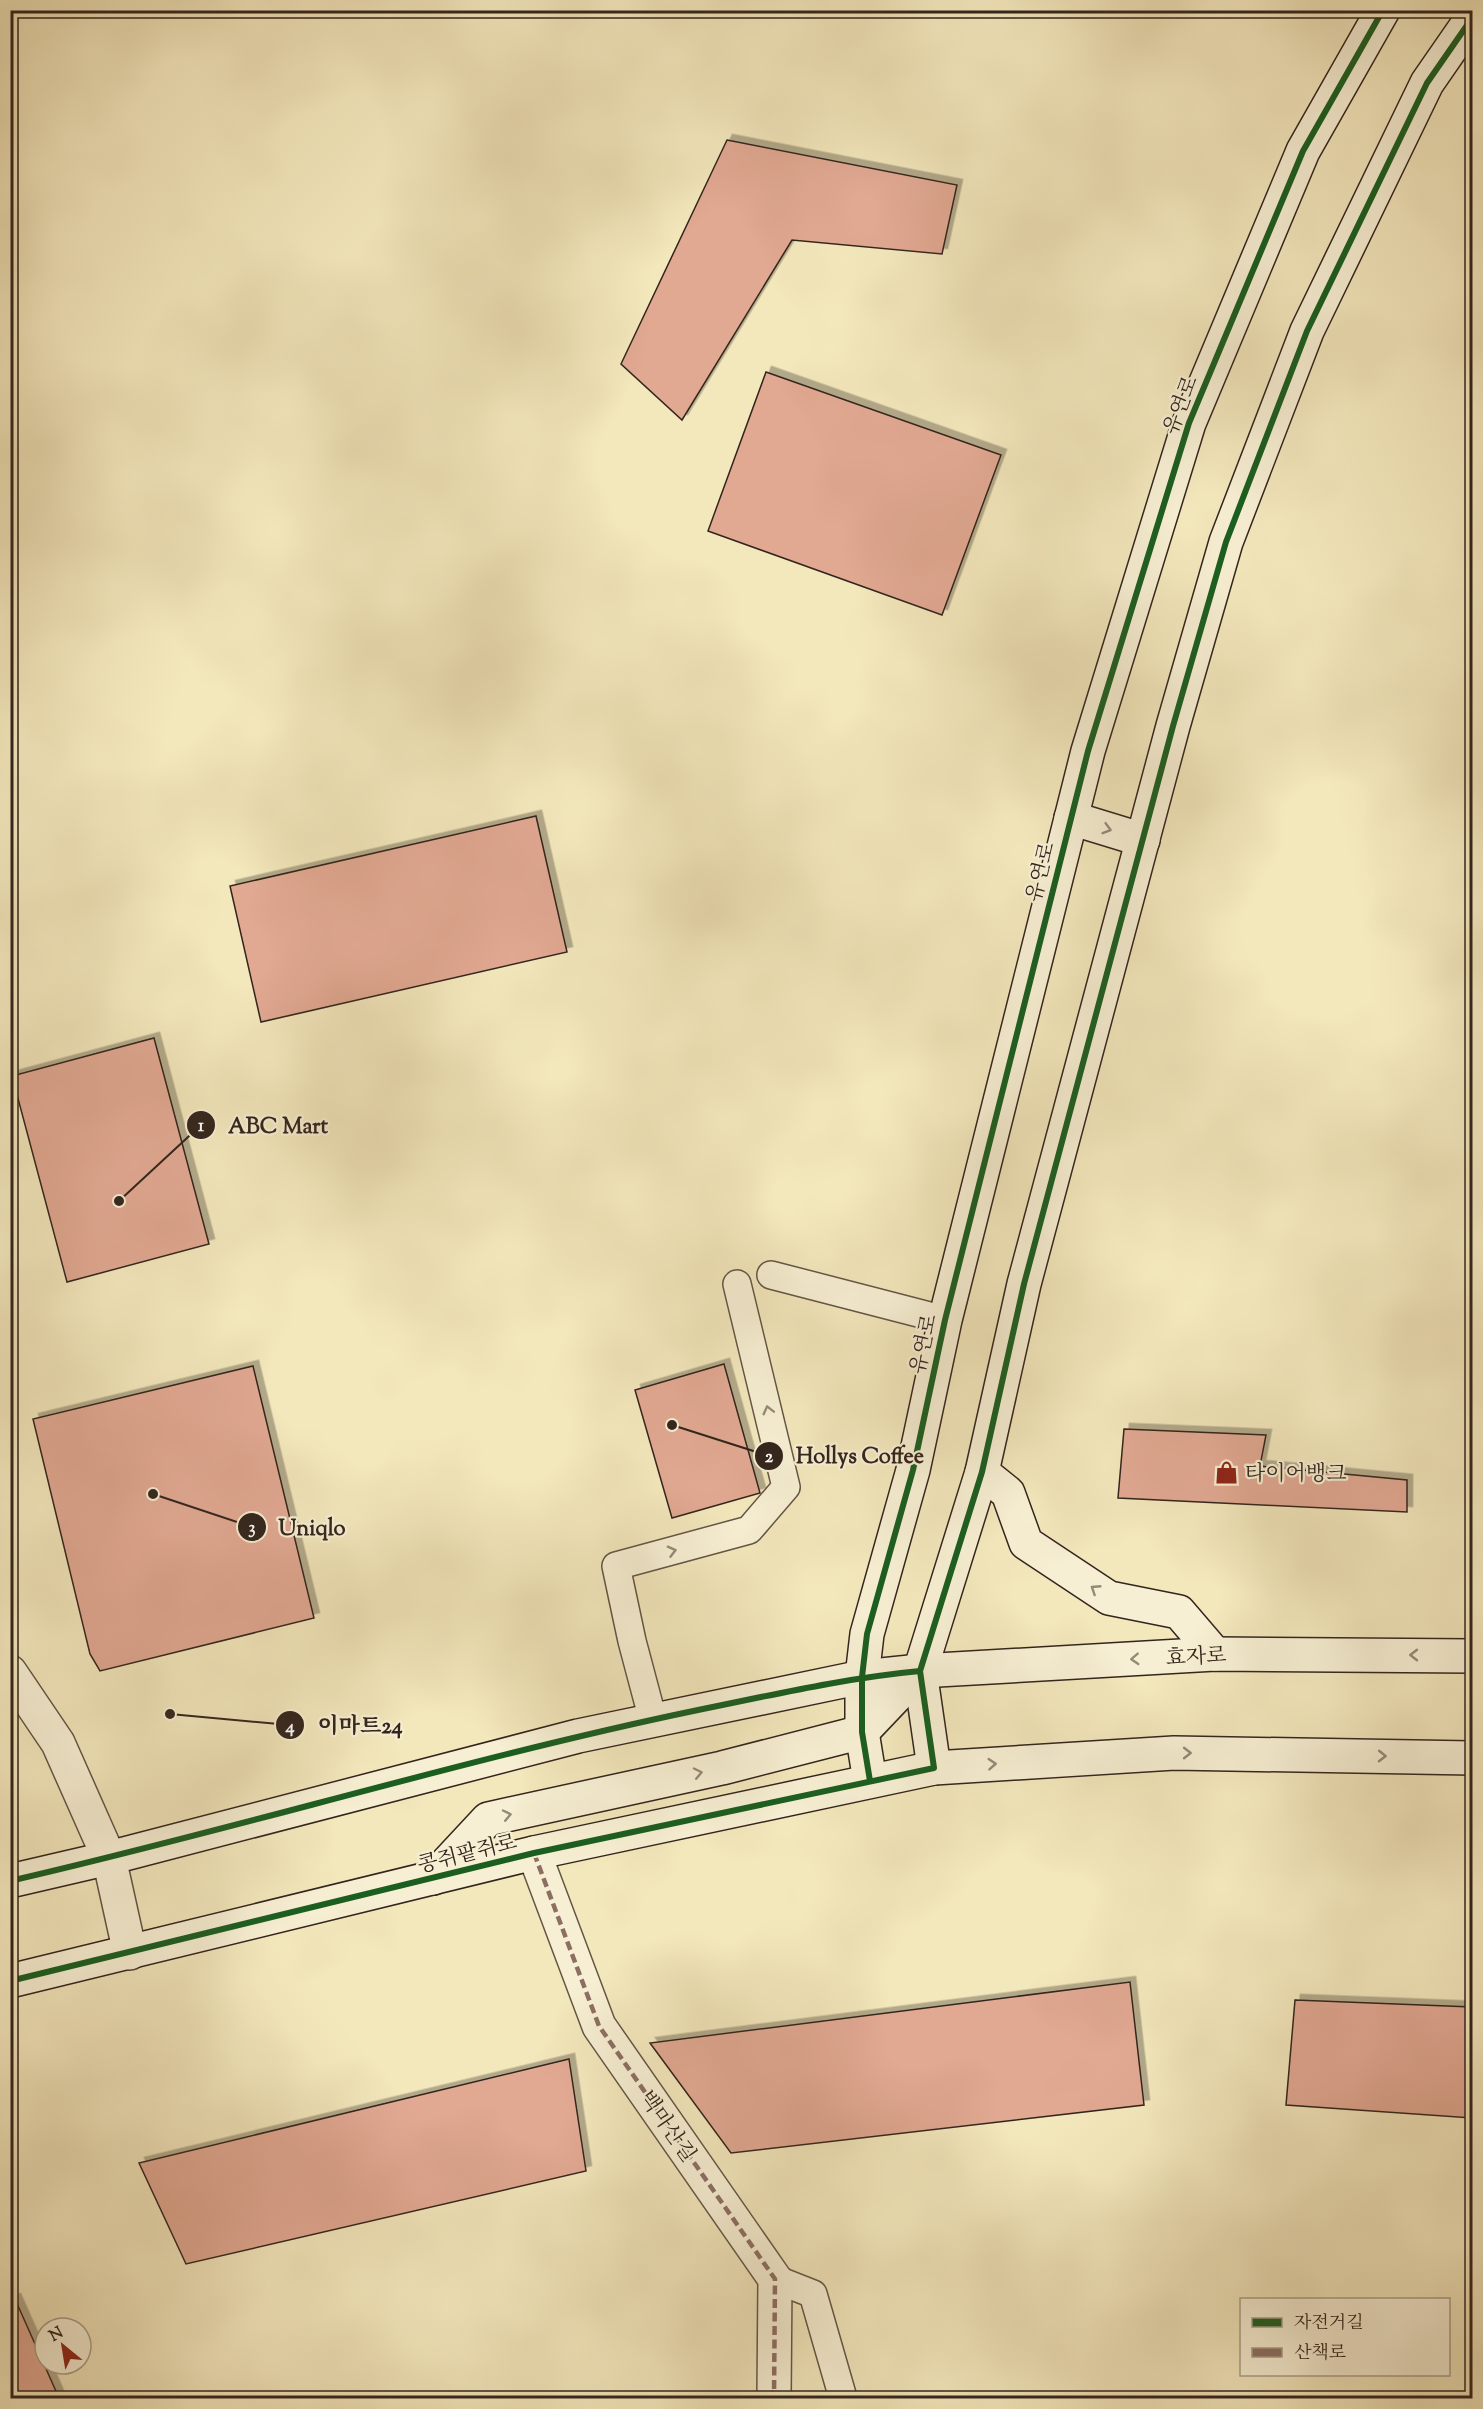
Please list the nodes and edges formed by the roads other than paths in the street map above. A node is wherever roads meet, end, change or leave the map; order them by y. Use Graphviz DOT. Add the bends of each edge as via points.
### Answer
graph roads {
  1 [pos="1383,10"];
  2 [pos="1473,18"];
  3 [pos="1071,818"];
  4 [pos="1143,840"];
  5 [pos="771,1275"];
  6 [pos="737,1284"];
  7 [pos="945,1320"];
  8 [pos="982,1472"];
  9 [pos="1215,1654"];
  10 [pos="1473,1656"];
  11 [pos="920,1671"];
  12 [pos="862,1677"];
  13 [pos="14,1685"];
  14 [pos="653,1720"];
  15 [pos="862,1732"];
  16 [pos="1473,1758"];
  17 [pos="934,1768"];
  18 [pos="870,1780"];
  19 [pos="534,1853"];
  20 [pos="109,1858"];
  21 [pos="433,1878"];
  22 [pos="10,1881"];
  23 [pos="130,1953"];
  24 [pos="10,1981"];
  25 [pos="775,2278"];
  26 [pos="774,2398"];
  27 [pos="843,2398"];
  1 -- 3 [label="street, 유연로" via="1303,151 1189,423"];
  2 -- 4 [label="street" via="1427,83 1306,331 1226,542"];
  3 -- 4 [label="street, one-way"];
  3 -- 7 [label="street, 유연로"];
  4 -- 8 [label="street" via="1024,1284"];
  5 -- 7 [label="lane"];
  14 -- 6 [label="lane, one-way" via="616,1566 749,1530 786,1487"];
  7 -- 12 [label="street, 유연로" via="912,1470 867,1634"];
  9 -- 8 [label="street, one-way" via="1179,1612 1109,1598 1026,1543 1008,1493"];
  8 -- 11 [label="street"];
  10 -- 9 [label="street, 효자로, one-way"];
  9 -- 11 [label="street, 효자로, one-way"];
  11 -- 12 [label="street"];
  11 -- 15 [label="street"];
  11 -- 17 [label="street"];
  12 -- 14 [label="street"];
  12 -- 15 [label="street, 유연로"];
  13 -- 20 [label="street" via="58,1743"];
  14 -- 20 [label="street"];
  15 -- 18 [label="street, 유연로"];
  21 -- 15 [label="street, one-way" via="488,1819 722,1768"];
  17 -- 16 [label="street, one-way" via="1174,1753"];
  17 -- 18 [label="street, 콩쥐팥쥐로"];
  18 -- 19 [label="street, 콩쥐팥쥐로"];
  19 -- 21 [label="street, 콩쥐팥쥐로"];
  19 -- 25 [label="street, 백마산길" via="599,2026"];
  20 -- 22 [label="street"];
  20 -- 23 [label="street"];
  21 -- 23 [label="street, 콩쥐팥쥐로"];
  23 -- 24 [label="street, 콩쥐팥쥐로"];
  25 -- 26 [label="street"];
  25 -- 27 [label="lane" via="813,2294"];
}
